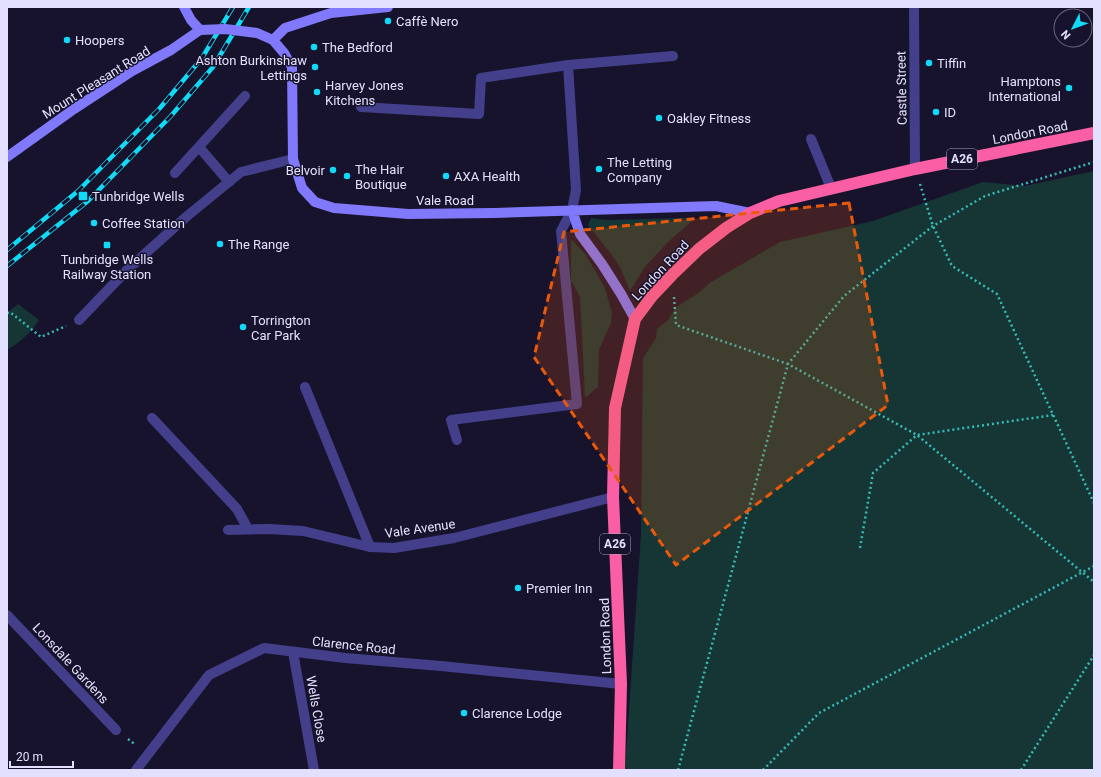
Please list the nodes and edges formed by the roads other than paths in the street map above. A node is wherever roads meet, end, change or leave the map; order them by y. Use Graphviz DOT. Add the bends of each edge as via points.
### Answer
graph roads {
  1 [pos="184,7"];
  2 [pos="388,7"];
  3 [pos="914,7"];
  4 [pos="200,30"];
  5 [pos="273,40"];
  6 [pos="673,56"];
  7 [pos="568,66"];
  8 [pos="245,96"];
  9 [pos="361,107"];
  10 [pos="1094,133"];
  11 [pos="812,139"];
  12 [pos="199,147"];
  13 [pos="7,157"];
  14 [pos="293,159"];
  15 [pos="915,169"];
  16 [pos="175,173"];
  17 [pos="230,182"];
  18 [pos="831,188"];
  19 [pos="572,210"];
  20 [pos="750,213"];
  21 [pos="635,319"];
  22 [pos="79,320"];
  23 [pos="305,387"];
  24 [pos="152,418"];
  25 [pos="457,440"];
  26 [pos="613,497"];
  27 [pos="248,529"];
  28 [pos="228,530"];
  29 [pos="370,547"];
  30 [pos="7,614"];
  31 [pos="293,652"];
  32 [pos="621,684"];
  33 [pos="116,730"];
  34 [pos="136,770"];
  35 [pos="314,770"];
  36 [pos="619,770"];
  1 -- 4 [label="street"];
  2 -- 5 [label="street" via="331,13 285,28"];
  3 -- 15 [label="street, Castle Street"];
  4 -- 5 [label="street, bridge" via="225,29 257,33"];
  4 -- 13 [label="street, Mount Pleasant Road" via="74,109"];
  5 -- 14 [label="street, Vale Road" via="292,67"];
  6 -- 7 [label="street"];
  7 -- 9 [label="street" via="481,78 479,114"];
  7 -- 19 [label="street" via="576,190"];
  8 -- 12 [label="street"];
  10 -- 15 [label="highway, London Road / A26"];
  11 -- 18 [label="street"];
  12 -- 16 [label="street"];
  12 -- 17 [label="street"];
  14 -- 17 [label="street" via="241,172"];
  14 -- 19 [label="street, Vale Road" via="302,188 315,202 334,208 408,214"];
  15 -- 18 [label="highway, London Road / A26"];
  17 -- 22 [label="street" via="127,270"];
  18 -- 20 [label="highway, London Road / A26" via="779,201"];
  19 -- 20 [label="street, Vale Road" via="716,206"];
  19 -- 21 [label="street" via="580,234 602,264"];
  19 -- 25 [label="street" via="561,230 577,404 450,420"];
  20 -- 21 [label="highway, London Road / A26" via="699,249 652,295"];
  21 -- 26 [label="highway, London Road / A26" via="615,408"];
  23 -- 29 [label="street"];
  24 -- 27 [label="street" via="237,509"];
  26 -- 29 [label="street, Vale Avenue" via="454,538 394,548"];
  26 -- 32 [label="highway, London Road / A26"];
  27 -- 28 [label="street, Vale Avenue"];
  27 -- 29 [label="street, Vale Avenue" via="303,531"];
  30 -- 33 [label="street, Lonsdale Gardens"];
  31 -- 32 [label="street, Clarence Road"];
  31 -- 34 [label="street, Clarence Road" via="264,648 209,675"];
  31 -- 35 [label="street, Wells Close"];
  32 -- 36 [label="highway, London Road / A26"];
}
